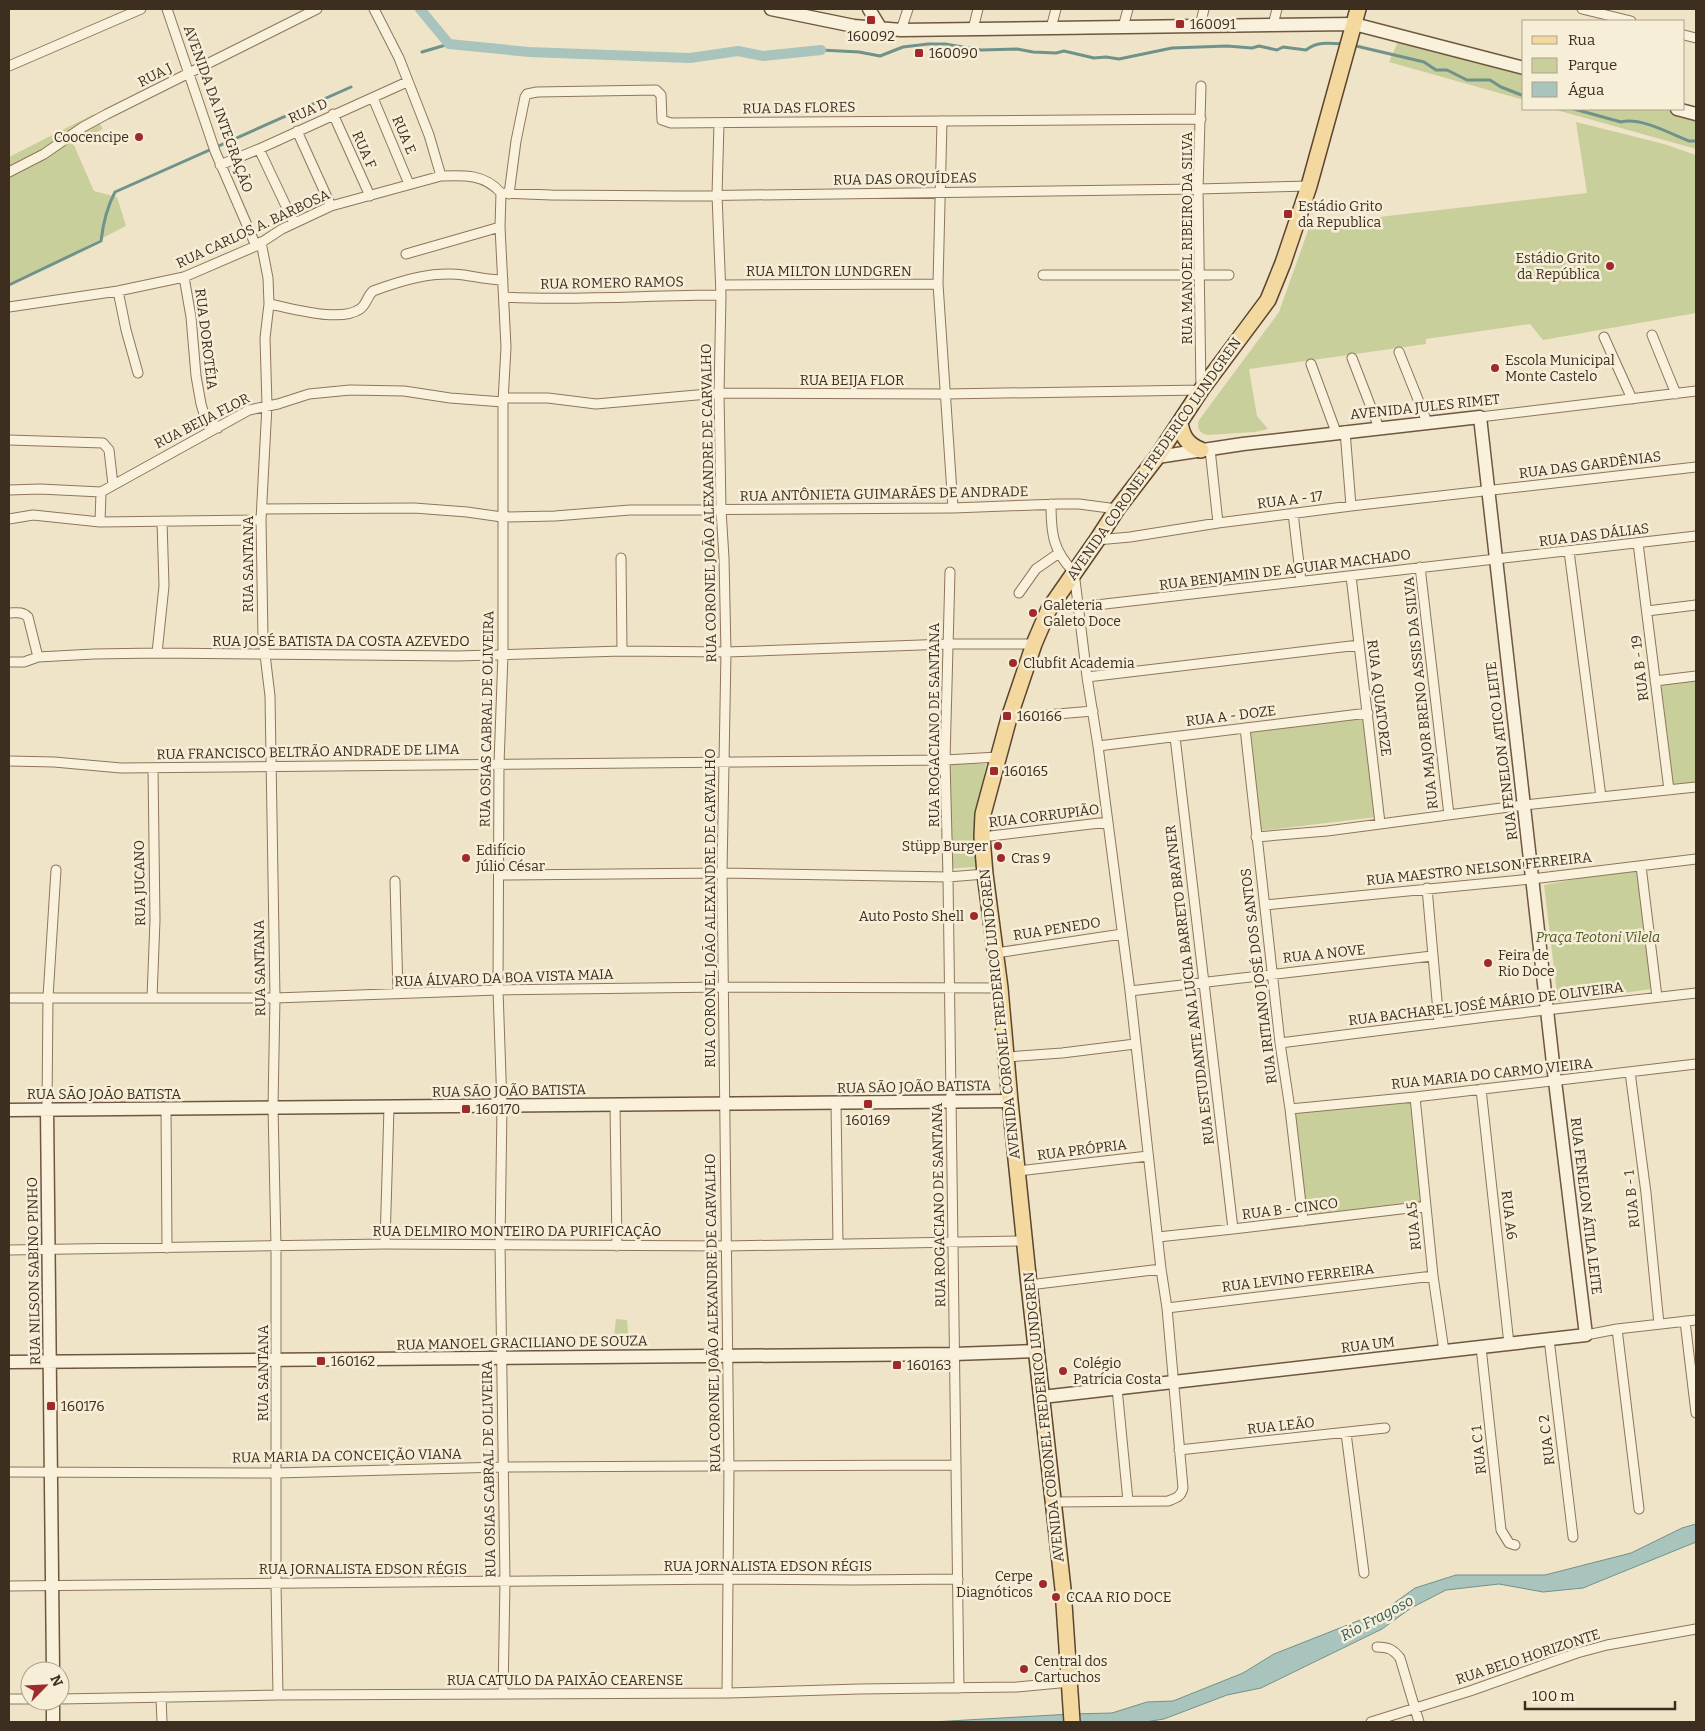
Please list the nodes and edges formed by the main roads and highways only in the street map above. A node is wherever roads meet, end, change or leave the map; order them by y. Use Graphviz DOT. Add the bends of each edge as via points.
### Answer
graph roads {
  1 [pos="1358,9"];
  2 [pos="1180,422"];
  3 [pos="1206,450"];
  4 [pos="1071,1717"];
  1 -- 2 [label="main road, AVENIDA CORONEL FREDERICO LUNDGREN" via="1309,186 1268,300"];
  2 -- 3 [label="main road" via="1181,431 1192,447"];
  2 -- 4 [label="main road, AVENIDA CORONEL FREDERICO LUNDGREN" via="1116,509 1049,609 1009,718 983,814 984,874 1000,988 1066,1614"];
}
